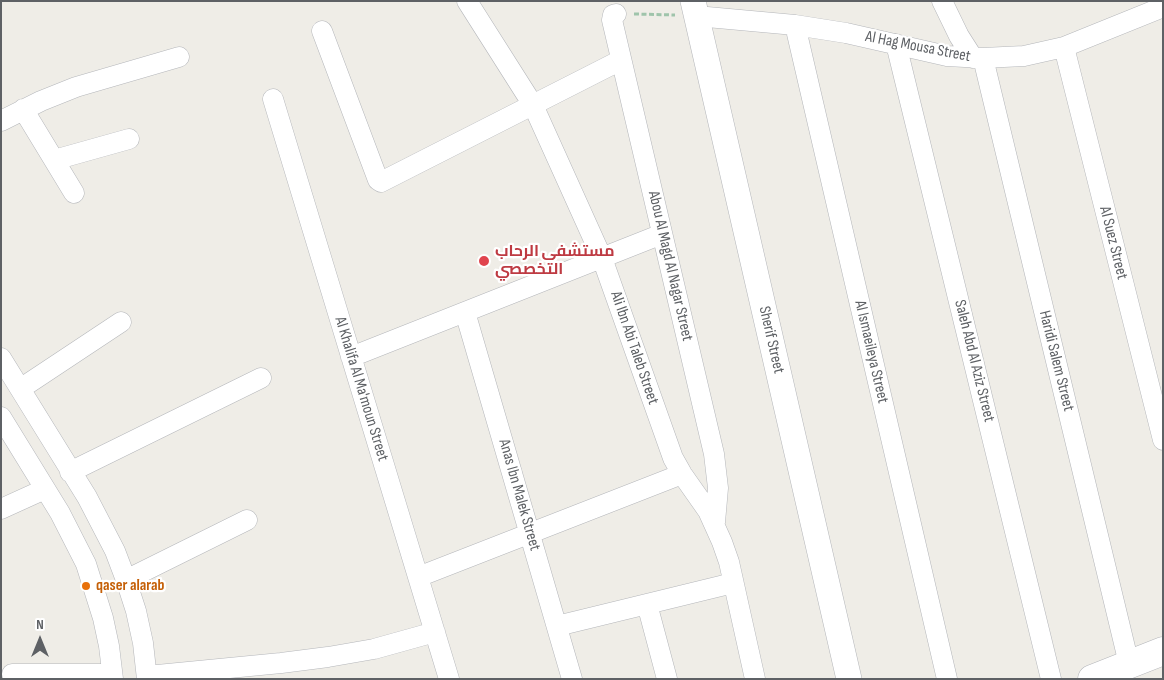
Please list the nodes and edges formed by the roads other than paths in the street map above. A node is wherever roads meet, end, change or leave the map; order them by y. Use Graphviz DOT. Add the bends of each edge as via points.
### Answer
graph roads {
  1 [pos="467,1"];
  2 [pos="942,1"];
  3 [pos="1163,7"];
  4 [pos="694,9"];
  5 [pos="616,14"];
  6 [pos="795,25"];
  7 [pos="322,32"];
  8 [pos="896,44"];
  9 [pos="1064,47"];
  10 [pos="179,57"];
  11 [pos="978,58"];
  12 [pos="621,60"];
  13 [pos="273,99"];
  14 [pos="533,105"];
  15 [pos="23,109"];
  16 [pos="1,120"];
  17 [pos="129,139"];
  18 [pos="54,160"];
  19 [pos="74,193"];
  20 [pos="662,234"];
  21 [pos="602,258"];
  22 [pos="465,312"];
  23 [pos="121,322"];
  24 [pos="351,357"];
  25 [pos="1,358"];
  26 [pos="261,378"];
  27 [pos="20,389"];
  28 [pos="1,417"];
  29 [pos="1163,440"];
  30 [pos="70,472"];
  31 [pos="682,474"];
  32 [pos="45,489"];
  33 [pos="1,509"];
  34 [pos="247,520"];
  35 [pos="714,522"];
  36 [pos="530,534"];
  37 [pos="418,577"];
  38 [pos="126,580"];
  39 [pos="733,583"];
  40 [pos="647,604"];
  41 [pos="557,626"];
  42 [pos="435,632"];
  43 [pos="1163,651"];
  44 [pos="1129,664"];
  45 [pos="12,674"];
  46 [pos="113,676"];
  47 [pos="147,677"];
  48 [pos="449,679"];
  49 [pos="572,679"];
  50 [pos="667,679"];
  51 [pos="755,679"];
  52 [pos="849,679"];
  53 [pos="947,679"];
  54 [pos="1051,679"];
  55 [pos="1092,679"];
  1 -- 14 [label="street, Ali Ibn Abi Taleb Street"];
  2 -- 11 [label="street, Haridi Salem Street" via="959,36"];
  3 -- 9 [label="street, Al Hag Mousa Street"];
  4 -- 6 [label="street, Al Hag Mousa Street"];
  4 -- 52 [label="street, Sherif Street"];
  5 -- 12 [label="street, Abou Al Magd Al Nagar Street" via="612,20"];
  6 -- 8 [label="street, Al Hag Mousa Street"];
  6 -- 53 [label="street, Al Ismaeileya Street"];
  7 -- 14 [label="street" via="378,180 383,181"];
  8 -- 11 [label="street, Al Hag Mousa Street" via="946,56"];
  8 -- 54 [label="street, Saleh Abd Al Aziz Street"];
  9 -- 11 [label="street, Al Hag Mousa Street" via="1024,56"];
  9 -- 29 [label="street, Al Suez Street"];
  10 -- 15 [label="street" via="76,87"];
  11 -- 44 [label="street, Haridi Salem Street"];
  12 -- 14 [label="street"];
  12 -- 20 [label="street, Abou Al Magd Al Nagar Street"];
  13 -- 24 [label="street, Al Khalifa Al Ma'moun Street"];
  14 -- 21 [label="street, Ali Ibn Abi Taleb Street"];
  15 -- 16 [label="street"];
  15 -- 18 [label="street"];
  17 -- 18 [label="street"];
  18 -- 19 [label="street"];
  20 -- 21 [label="street"];
  20 -- 35 [label="street, Abou Al Magd Al Nagar Street" via="714,454 718,488"];
  21 -- 22 [label="street"];
  21 -- 31 [label="street, Ali Ibn Abi Taleb Street" via="670,450"];
  22 -- 24 [label="street"];
  22 -- 36 [label="street, Anas Ibn Malek Street"];
  23 -- 27 [label="street"];
  24 -- 37 [label="street, Al Khalifa Al Ma'moun Street"];
  25 -- 27 [label="street"];
  26 -- 30 [label="street"];
  27 -- 30 [label="street"];
  28 -- 32 [label="street"];
  30 -- 38 [label="street" via="102,524"];
  31 -- 35 [label="street, Ali Ibn Abi Taleb Street" via="702,499"];
  31 -- 36 [label="street"];
  32 -- 33 [label="street"];
  32 -- 46 [label="street" via="74,538 96,590"];
  34 -- 38 [label="street"];
  35 -- 39 [label="street, Ali Ibn Abi Taleb Street"];
  36 -- 37 [label="street"];
  36 -- 41 [label="street, Anas Ibn Malek Street"];
  37 -- 42 [label="street, Al Khalifa Al Ma'moun Street"];
  38 -- 47 [label="street" via="143,643"];
  39 -- 40 [label="street"];
  39 -- 51 [label="street, Ali Ibn Abi Taleb Street"];
  40 -- 41 [label="street"];
  40 -- 50 [label="street"];
  41 -- 49 [label="street, Anas Ibn Malek Street"];
  42 -- 47 [label="street" via="374,649 328,657"];
  42 -- 48 [label="street, Al Khalifa Al Ma'moun Street"];
  43 -- 44 [label="main road"];
  44 -- 55 [label="main road"];
  45 -- 46 [label="street"];
}
